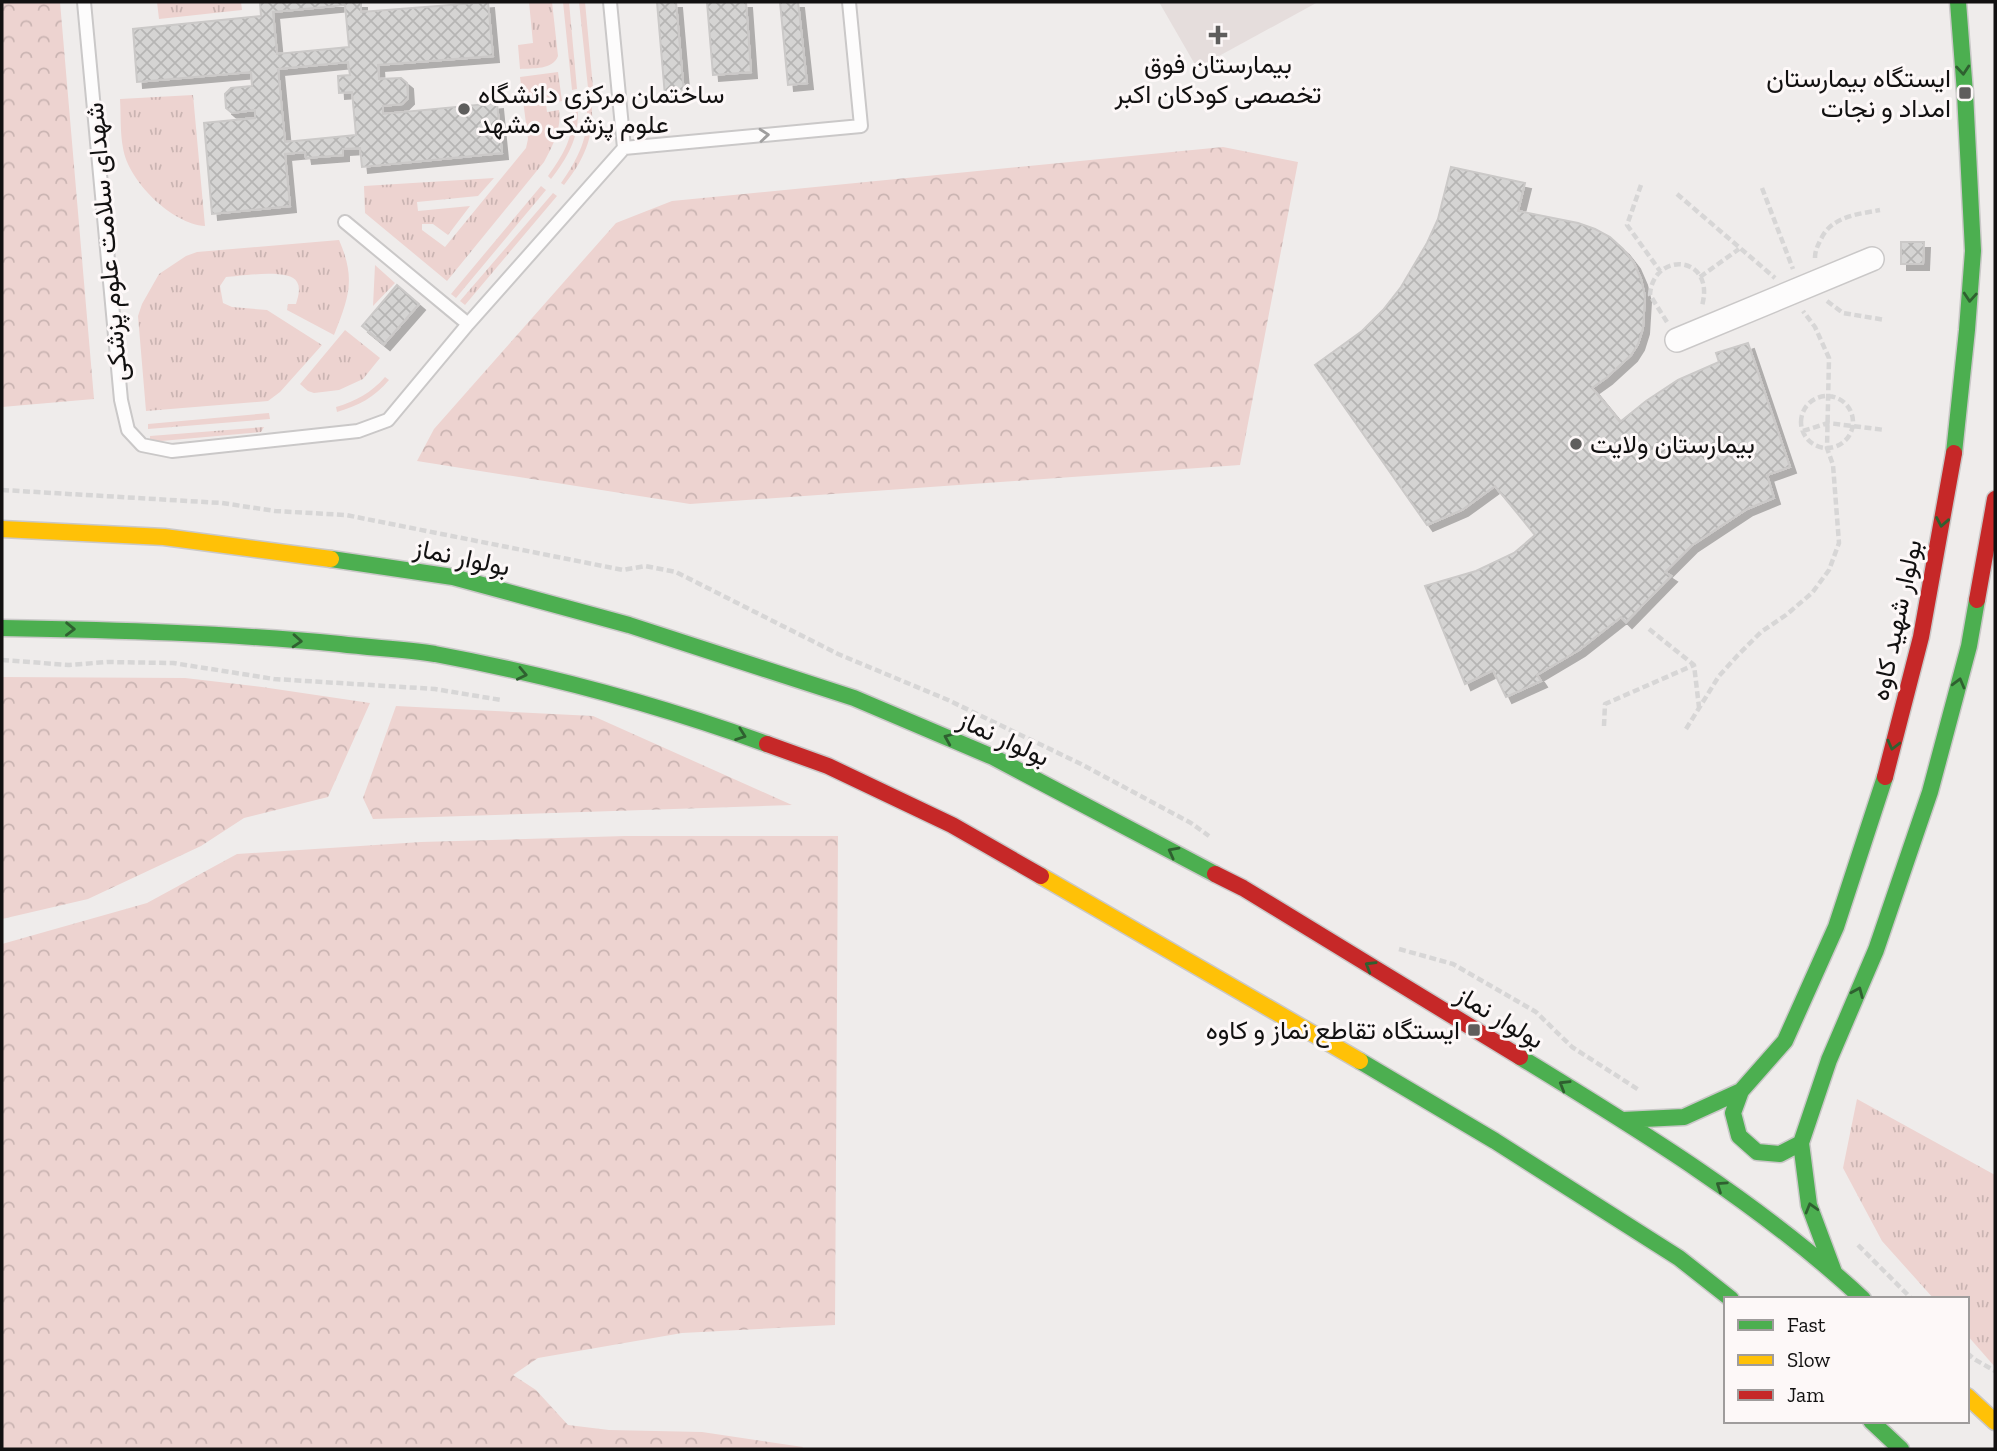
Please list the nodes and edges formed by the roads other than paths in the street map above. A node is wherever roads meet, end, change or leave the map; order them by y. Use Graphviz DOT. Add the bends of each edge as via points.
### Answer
graph roads {
  1 [pos="84,2"];
  2 [pos="610,2"];
  3 [pos="849,2"];
  4 [pos="1958,2"];
  5 [pos="624,148"];
  6 [pos="345,222"];
  7 [pos="1872,259"];
  8 [pos="468,324"];
  9 [pos="1677,340"];
  10 [pos="1995,499"];
  11 [pos="2,529"];
  12 [pos="2,628"];
  13 [pos="1741,1091"];
  14 [pos="1623,1120"];
  15 [pos="1801,1143"];
  16 [pos="1834,1272"];
  17 [pos="1728,1297"];
  18 [pos="1861,1297"];
  19 [pos="1969,1398"];
  20 [pos="1995,1422"];
  21 [pos="1873,1423"];
  22 [pos="1901,1449"];
  1 -- 8 [label="lane, شهدای سلامت علوم پزشکی" via="121,400 128,430 142,445 172,451 358,431 388,420"];
  2 -- 5 [label="lane"];
  5 -- 3 [label="lane, one-way" via="861,126"];
  4 -- 13 [label="main road, بولوار شهید کاوه, one-way" via="1973,251 1956,442 1921,637 1885,778 1836,927 1785,1041"];
  5 -- 8 [label="lane"];
  6 -- 8 [label="lane"];
  7 -- 9 [label="street"];
  15 -- 10 [label="main road, one-way" via="1829,1060 1876,950 1930,792 1969,646"];
  14 -- 11 [label="main road, بولوار نماز, one-way" via="1243,888 993,757 854,698 629,625 453,577 164,537"];
  12 -- 17 [label="main road, one-way" via="165,631 433,654 602,691 828,766 952,825 1483,1133 1679,1258"];
  13 -- 14 [label="main road, بولوار شهید کاوه" via="1684,1117"];
  13 -- 15 [label="main road" via="1732,1114 1739,1136 1757,1152 1780,1154"];
  16 -- 14 [label="main road, بولوار نماز, one-way" via="1728,1191"];
  16 -- 15 [label="main road, one-way" via="1809,1205"];
  16 -- 18 [label="main road, بولوار نماز"];
  19 -- 20 [label="main road"];
  21 -- 22 [label="main road"];
}
